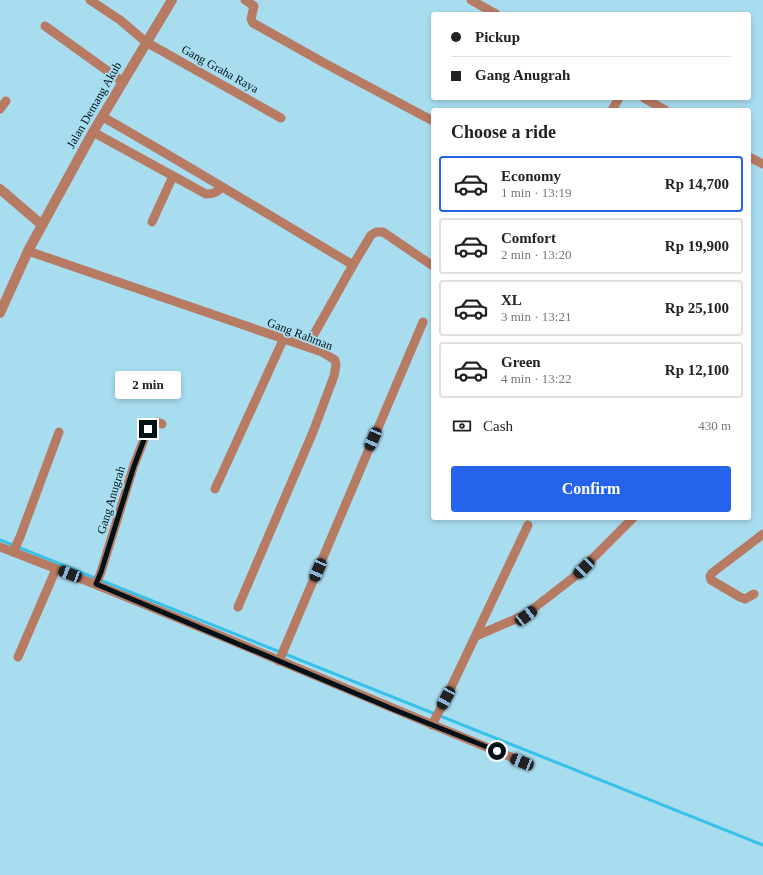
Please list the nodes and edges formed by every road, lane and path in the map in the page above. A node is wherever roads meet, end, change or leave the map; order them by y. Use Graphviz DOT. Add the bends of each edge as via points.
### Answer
graph roads {
  1 [pos="90,0"];
  2 [pos="172,0"];
  3 [pos="245,0"];
  4 [pos="471,0"];
  5 [pos="492,12"];
  6 [pos="45,26"];
  7 [pos="146,42"];
  8 [pos="123,82"];
  9 [pos="648,100"];
  10 [pos="6,101"];
  11 [pos="662,108"];
  12 [pos="0,109"];
  13 [pos="103,117"];
  14 [pos="282,118"];
  15 [pos="431,120"];
  16 [pos="93,132"];
  17 [pos="751,158"];
  18 [pos="763,164"];
  19 [pos="173,176"];
  20 [pos="222,187"];
  21 [pos="0,189"];
  22 [pos="152,222"];
  23 [pos="42,225"];
  24 [pos="28,251"];
  25 [pos="353,265"];
  26 [pos="431,265"];
  27 [pos="0,313"];
  28 [pos="423,322"];
  29 [pos="313,336"];
  30 [pos="283,340"];
  31 [pos="162,424"];
  32 [pos="60,432"];
  33 [pos="215,489"];
  34 [pos="631,520"];
  35 [pos="528,525"];
  36 [pos="763,534"];
  37 [pos="0,547"];
  38 [pos="14,549"];
  39 [pos="56,569"];
  40 [pos="97,583"];
  41 [pos="754,594"];
  42 [pos="238,608"];
  43 [pos="476,636"];
  44 [pos="18,657"];
  45 [pos="279,660"];
  46 [pos="432,725"];
  47 [pos="522,762"];
  1 -- 7 [label="street, Gang Graha Raya"];
  2 -- 7 [label="street, Jalan Demang Akub"];
  3 -- 15 [label="street" via="254,6 253,22"];
  4 -- 5 [label="street"];
  6 -- 8 [label="street"];
  7 -- 8 [label="street, Jalan Demang Akub"];
  7 -- 14 [label="street, Gang Graha Raya"];
  8 -- 13 [label="street, Jalan Demang Akub"];
  9 -- 11 [label="street"];
  10 -- 12 [label="street"];
  13 -- 16 [label="street, Jalan Demang Akub"];
  13 -- 20 [label="street"];
  16 -- 19 [label="street"];
  16 -- 23 [label="street, Jalan Demang Akub"];
  17 -- 18 [label="street"];
  19 -- 20 [label="street" via="206,194 216,193"];
  19 -- 22 [label="street"];
  20 -- 25 [label="street"];
  21 -- 23 [label="street"];
  23 -- 24 [label="street, Jalan Demang Akub"];
  24 -- 27 [label="street, Jalan Demang Akub"];
  24 -- 30 [label="street, Gang Rahman"];
  25 -- 26 [label="street" via="371,235 379,231 397,240"];
  25 -- 29 [label="street"];
  28 -- 45 [label="street"];
  30 -- 33 [label="street"];
  30 -- 42 [label="street, Gang Rahman" via="330,356 335,360 336,369 313,432"];
  31 -- 40 [label="street, Gang Anugrah" via="153,423 148,429"];
  32 -- 38 [label="street"];
  34 -- 43 [label="street" via="574,577 526,616"];
  35 -- 43 [label="street"];
  36 -- 41 [label="street" via="710,576 711,580 740,597 745,599"];
  37 -- 38 [label="street"];
  38 -- 39 [label="street"];
  39 -- 40 [label="street"];
  39 -- 44 [label="street"];
  40 -- 45 [label="street"];
  43 -- 46 [label="street"];
  45 -- 46 [label="street"];
  46 -- 47 [label="street"];
}
